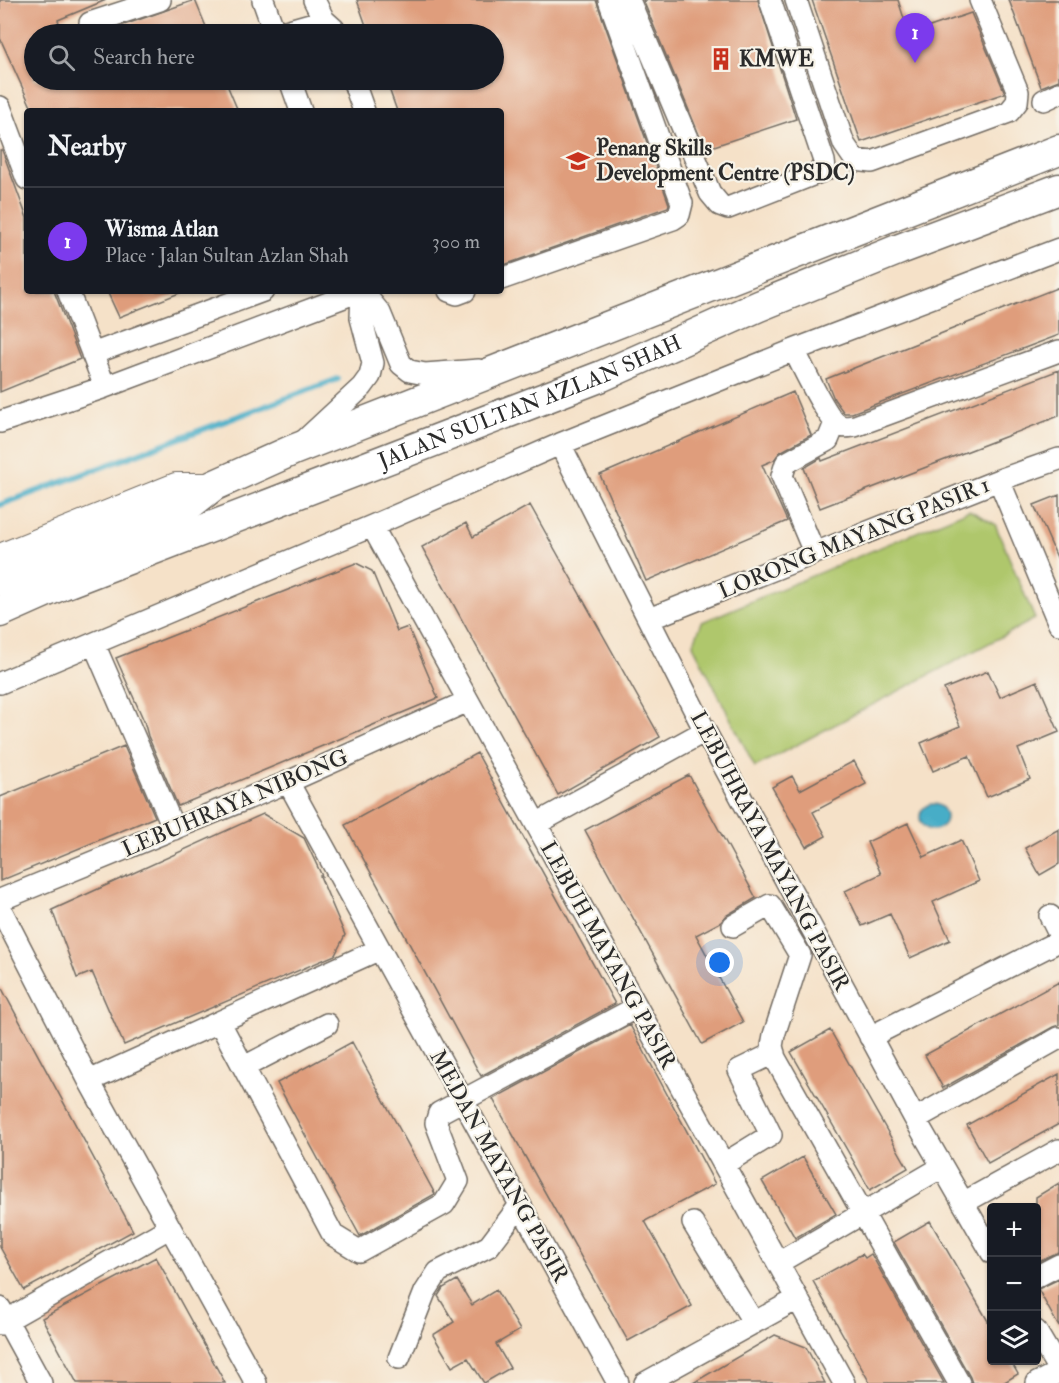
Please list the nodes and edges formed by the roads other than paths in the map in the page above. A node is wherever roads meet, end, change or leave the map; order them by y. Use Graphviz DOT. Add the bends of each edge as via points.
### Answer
graph roads {
  1 [pos="160,0"];
  2 [pos="263,0"];
  3 [pos="314,0"];
  4 [pos="609,0"];
  5 [pos="629,0"];
  6 [pos="770,0"];
  7 [pos="796,0"];
  8 [pos="980,0"];
  9 [pos="90,23"];
  10 [pos="271,24"];
  11 [pos="328,24"];
  12 [pos="294,90"];
  13 [pos="357,90"];
  14 [pos="0,107"];
  15 [pos="300,108"];
  16 [pos="363,108"];
  17 [pos="1059,150"];
  18 [pos="24,171"];
  19 [pos="1059,189"];
  20 [pos="1059,249"];
  21 [pos="504,278"];
  22 [pos="69,294"];
  23 [pos="255,294"];
  24 [pos="353,294"];
  25 [pos="361,294"];
  26 [pos="363,294"];
  27 [pos="794,351"];
  28 [pos="1059,351"];
  29 [pos="92,354"];
  30 [pos="507,368"];
  31 [pos="105,387"];
  32 [pos="0,422"];
  33 [pos="835,423"];
  34 [pos="560,444"];
  35 [pos="293,450"];
  36 [pos="1059,459"];
  37 [pos="999,480"];
  38 [pos="213,486"];
  39 [pos="372,526"];
  40 [pos="814,552"];
  41 [pos="0,557"];
  42 [pos="0,580"];
  43 [pos="0,612"];
  44 [pos="649,619"];
  45 [pos="1059,624"];
  46 [pos="94,644"];
  47 [pos="0,683"];
  48 [pos="468,701"];
  49 [pos="705,731"];
  50 [pos="288,782"];
  51 [pos="536,824"];
  52 [pos="174,829"];
  53 [pos="0,900"];
  54 [pos="0,908"];
  55 [pos="733,926"];
  56 [pos="1059,940"];
  57 [pos="380,949"];
  58 [pos="637,1006"];
  59 [pos="220,1023"];
  60 [pos="327,1024"];
  61 [pos="870,1038"];
  62 [pos="1059,1038"];
  63 [pos="774,1053"];
  64 [pos="244,1067"];
  65 [pos="89,1081"];
  66 [pos="462,1099"];
  67 [pos="915,1119"];
  68 [pos="1059,1150"];
  69 [pos="724,1164"];
  70 [pos="942,1167"];
  71 [pos="963,1203"];
  72 [pos="520,1205"];
  73 [pos="863,1212"];
  74 [pos="693,1223"];
  75 [pos="169,1228"];
  76 [pos="987,1244"];
  77 [pos="778,1263"];
  78 [pos="1059,1265"];
  79 [pos="1041,1274"];
  80 [pos="797,1299"];
  81 [pos="2,1317"];
  82 [pos="754,1323"];
  83 [pos="1041,1340"];
  84 [pos="399,1358"];
  85 [pos="1059,1371"];
  86 [pos="41,1383"];
  87 [pos="256,1383"];
  88 [pos="618,1383"];
  89 [pos="645,1383"];
  90 [pos="844,1383"];
  91 [pos="958,1383"];
  92 [pos="1037,1383"];
  1 -- 9 [label="street"];
  2 -- 10 [label="street"];
  3 -- 11 [label="street"];
  4 -- 21 [label="street" via="682,203 679,215"];
  5 -- 6 [label="street" via="710,193 728,208 825,170"];
  7 -- 8 [label="street" via="844,144 855,160 872,162 1009,112 1017,102 1018,92"];
  12 -- 15 [label="street"];
  13 -- 16 [label="street"];
  14 -- 18 [label="street"];
  17 -- 30 [label="highway, JALAN SULTAN AZLAN SHAH"];
  19 -- 43 [label="highway, JALAN SULTAN AZLAN SHAH" via="770,302 602,376 106,567"];
  20 -- 27 [label="street"];
  22 -- 29 [label="street"];
  23 -- 29 [label="street"];
  24 -- 31 [label="street"];
  25 -- 35 [label="street" via="361,318 373,363 370,376"];
  26 -- 30 [label="street" via="380,314 401,364 410,371 424,374"];
  27 -- 33 [label="street"];
  27 -- 34 [label="street"];
  28 -- 33 [label="street" via="855,426 843,428"];
  29 -- 31 [label="street"];
  30 -- 35 [label="highway, JALAN SULTAN AZLAN SHAH"];
  31 -- 32 [label="street"];
  33 -- 40 [label="street" via="828,440 786,463 782,476"];
  34 -- 39 [label="street"];
  34 -- 44 [label="street, LEBUHRAYA MAYANG PASIR"];
  35 -- 38 [label="highway, JALAN SULTAN AZLAN SHAH"];
  36 -- 37 [label="street, LORONG MAYANG PASIR 1"];
  37 -- 40 [label="street, LORONG MAYANG PASIR 1"];
  37 -- 45 [label="street"];
  38 -- 41 [label="main road, JALAN SULTAN AZLAN SHAH" via="176,486"];
  38 -- 42 [label="highway, JALAN SULTAN AZLAN SHAH" via="190,504"];
  39 -- 46 [label="street"];
  39 -- 48 [label="street, LEBUH MAYANG PASIR"];
  40 -- 44 [label="street, LORONG MAYANG PASIR 1"];
  44 -- 49 [label="street, LEBUHRAYA MAYANG PASIR"];
  46 -- 47 [label="street"];
  46 -- 52 [label="street"];
  48 -- 50 [label="street, LEBUHRAYA NIBONG"];
  48 -- 51 [label="street, LEBUH MAYANG PASIR"];
  49 -- 51 [label="street"];
  49 -- 61 [label="street, LEBUHRAYA MAYANG PASIR" via="804,900"];
  50 -- 52 [label="street, LEBUHRAYA NIBONG"];
  50 -- 57 [label="street, MEDAN MAYANG PASIR"];
  51 -- 58 [label="street, LEBUH MAYANG PASIR"];
  52 -- 53 [label="street, LEBUHRAYA NIBONG"];
  54 -- 65 [label="street"];
  55 -- 63 [label="street" via="770,905 800,955 774,1035"];
  56 -- 61 [label="street"];
  57 -- 59 [label="street"];
  57 -- 66 [label="street, MEDAN MAYANG PASIR"];
  58 -- 66 [label="street"];
  58 -- 69 [label="street, LEBUH MAYANG PASIR"];
  59 -- 64 [label="street"];
  59 -- 65 [label="street"];
  60 -- 64 [label="street"];
  61 -- 67 [label="street, LEBUHRAYA MAYANG PASIR"];
  62 -- 67 [label="street"];
  63 -- 69 [label="street" via="739,1070 771,1135"];
  63 -- 73 [label="street"];
  64 -- 66 [label="street" via="333,1235 359,1251 444,1204 458,1181 436,1123 439,1113"];
  65 -- 75 [label="street"];
  66 -- 72 [label="street, MEDAN MAYANG PASIR"];
  67 -- 70 [label="street, LEBUHRAYA MAYANG PASIR"];
  68 -- 71 [label="street"];
  69 -- 77 [label="street, LEBUH MAYANG PASIR"];
  70 -- 71 [label="street, LEBUHRAYA MAYANG PASIR"];
  70 -- 73 [label="street"];
  71 -- 76 [label="street, LEBUHRAYA MAYANG PASIR"];
  72 -- 84 [label="street" via="489,1246 438,1272 425,1292"];
  72 -- 88 [label="street, MEDAN MAYANG PASIR"];
  73 -- 77 [label="street"];
  73 -- 91 [label="street"];
  74 -- 82 [label="street"];
  75 -- 81 [label="street"];
  75 -- 87 [label="street"];
  77 -- 80 [label="street, LEBUH MAYANG PASIR"];
  78 -- 79 [label="street"];
  80 -- 82 [label="street"];
  80 -- 90 [label="street, LEBUH MAYANG PASIR"];
  81 -- 86 [label="street"];
  82 -- 89 [label="street"];
  83 -- 85 [label="street"];
  85 -- 92 [label="street"];
}
